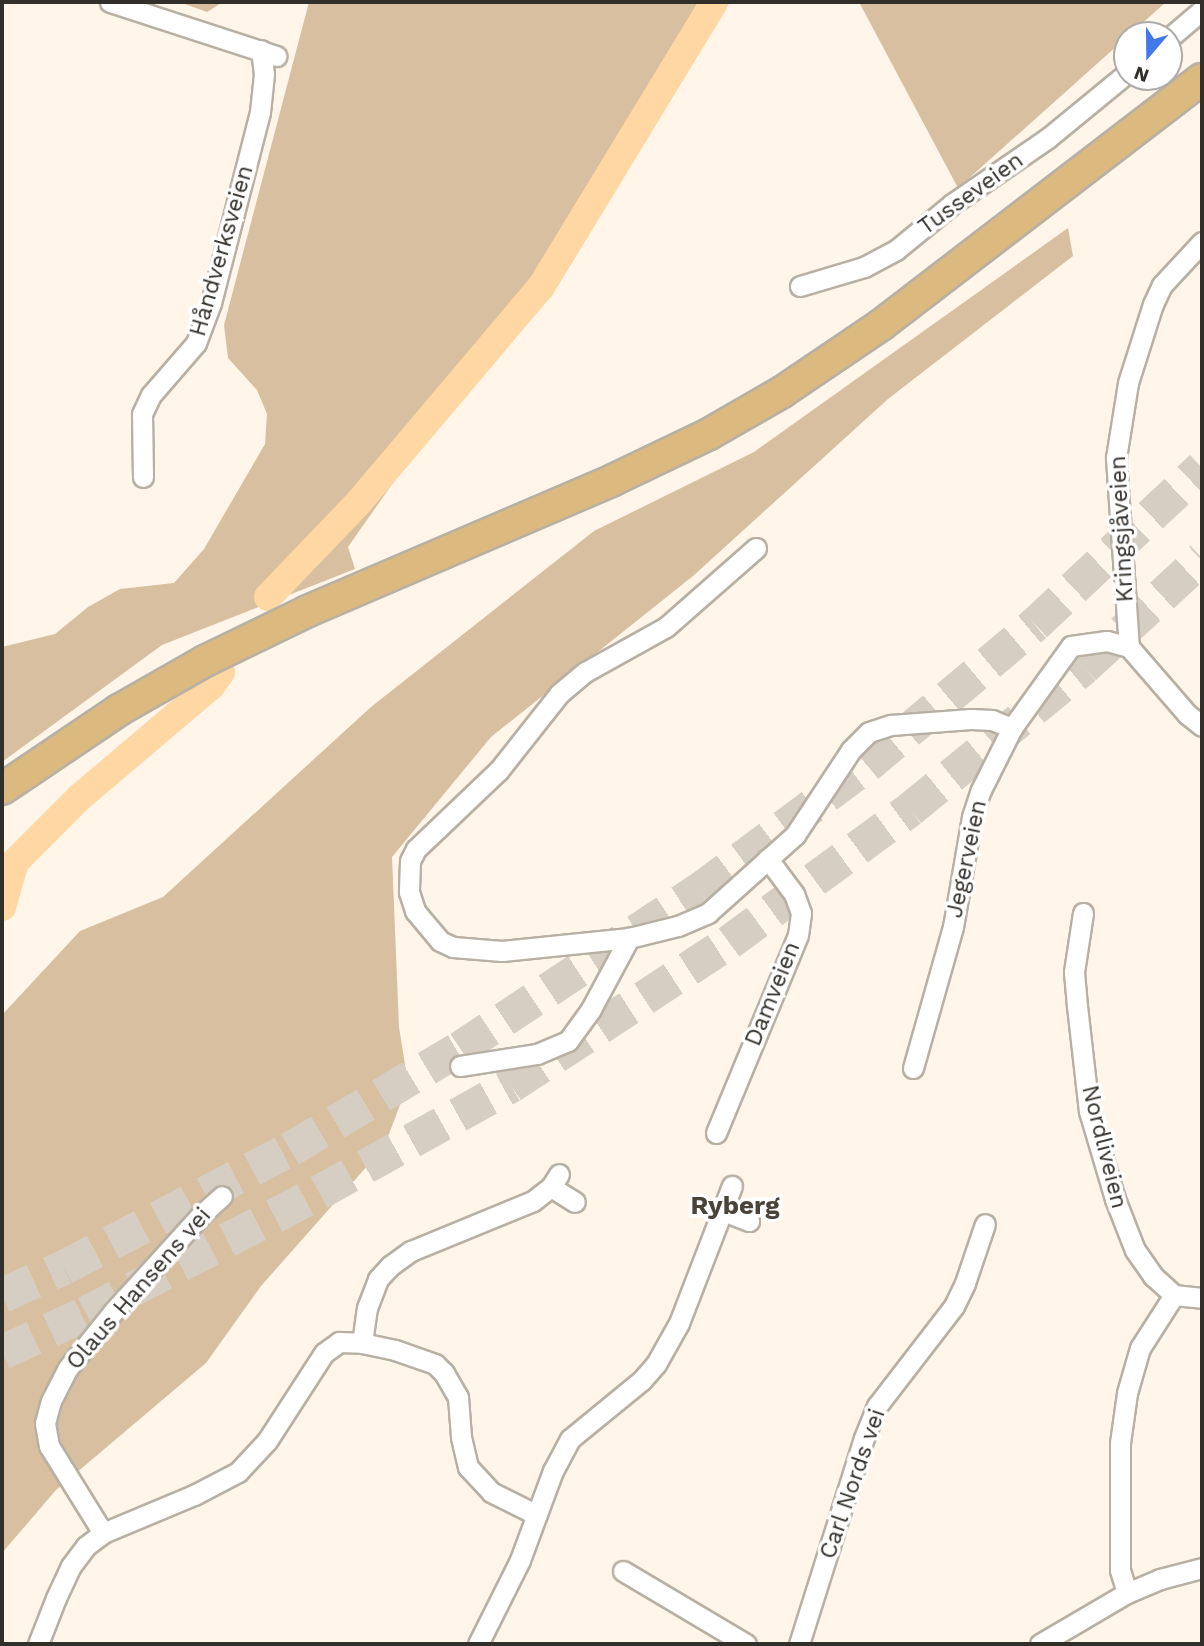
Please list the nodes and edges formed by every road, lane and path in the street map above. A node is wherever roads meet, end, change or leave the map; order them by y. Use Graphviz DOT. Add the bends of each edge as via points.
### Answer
graph roads {
  1 [pos="110,2"];
  2 [pos="1202,10"];
  3 [pos="1183,26"];
  4 [pos="1202,79"];
  5 [pos="1113,85"];
  6 [pos="1202,242"];
  7 [pos="800,286"];
  8 [pos="143,477"];
  9 [pos="756,548"];
  10 [pos="1129,647"];
  11 [pos="1202,726"];
  12 [pos="1012,728"];
  13 [pos="2,789"];
  14 [pos="768,859"];
  15 [pos="1083,913"];
  16 [pos="629,938"];
  17 [pos="460,1066"];
  18 [pos="913,1068"];
  19 [pos="716,1133"];
  20 [pos="732,1185"];
  21 [pos="222,1196"];
  22 [pos="575,1202"];
  23 [pos="723,1211"];
  24 [pos="749,1221"];
  25 [pos="985,1224"];
  26 [pos="1174,1295"];
  27 [pos="1202,1298"];
  28 [pos="362,1343"];
  29 [pos="537,1515"];
  30 [pos="103,1533"];
  31 [pos="1202,1568"];
  32 [pos="623,1571"];
  33 [pos="1127,1593"];
  34 [pos="38,1644"];
  35 [pos="478,1644"];
  36 [pos="746,1644"];
  37 [pos="799,1644"];
  38 [pos="1040,1644"];
  1 -- 8 [label="street, Håndverksveien" via="269,53 260,112 211,303 196,343 152,395 142,414"];
  2 -- 3 [label="street"];
  4 -- 13 [label="main road" via="918,298 782,392 709,434 613,480 205,660 119,710"];
  5 -- 7 [label="street, Tusseveien" via="896,250 864,267"];
  6 -- 10 [label="street, Kringsjåveien" via="1162,285 1153,304 1119,427 1117,502"];
  9 -- 16 [label="street" via="666,627 585,672 559,694 499,770 427,835 410,861 409,892 415,911 440,941 453,947 502,951"];
  10 -- 11 [label="street"];
  10 -- 12 [label="street, Jegerveien" via="1107,641 1070,646"];
  12 -- 14 [label="street" via="992,720 971,719 891,725 869,732 850,750 795,835"];
  12 -- 18 [label="street, Jegerveien" via="972,817 953,927"];
  14 -- 16 [label="street" via="708,913"];
  14 -- 19 [label="street, Damveien" via="794,894 801,914 798,934"];
  15 -- 26 [label="street, Nordliveien" via="1074,972 1090,1111 1135,1250"];
  16 -- 17 [label="street" via="568,1041 537,1054"];
  20 -- 23 [label="street"];
  21 -- 30 [label="street, Olaus Hansens vei" via="113,1312 68,1368 51,1401 46,1423 49,1446"];
  22 -- 28 [label="street" via="555,1181 533,1201 411,1251 378,1279 367,1308"];
  23 -- 24 [label="street"];
  23 -- 29 [label="street" via="679,1324 656,1364 570,1438"];
  25 -- 37 [label="street, Carl Nords vei" via="954,1306 877,1406"];
  26 -- 27 [label="street"];
  26 -- 33 [label="street" via="1140,1348 1127,1393 1121,1443 1120,1570"];
  28 -- 29 [label="street" via="418,1356 444,1373 458,1397 468,1467 491,1492"];
  28 -- 30 [label="street" via="339,1342 324,1353 267,1441 238,1472"];
  29 -- 35 [label="street"];
  30 -- 34 [label="street" via="71,1566"];
  31 -- 33 [label="street" via="1160,1578"];
  32 -- 36 [label="street"];
  33 -- 38 [label="street"];
}
